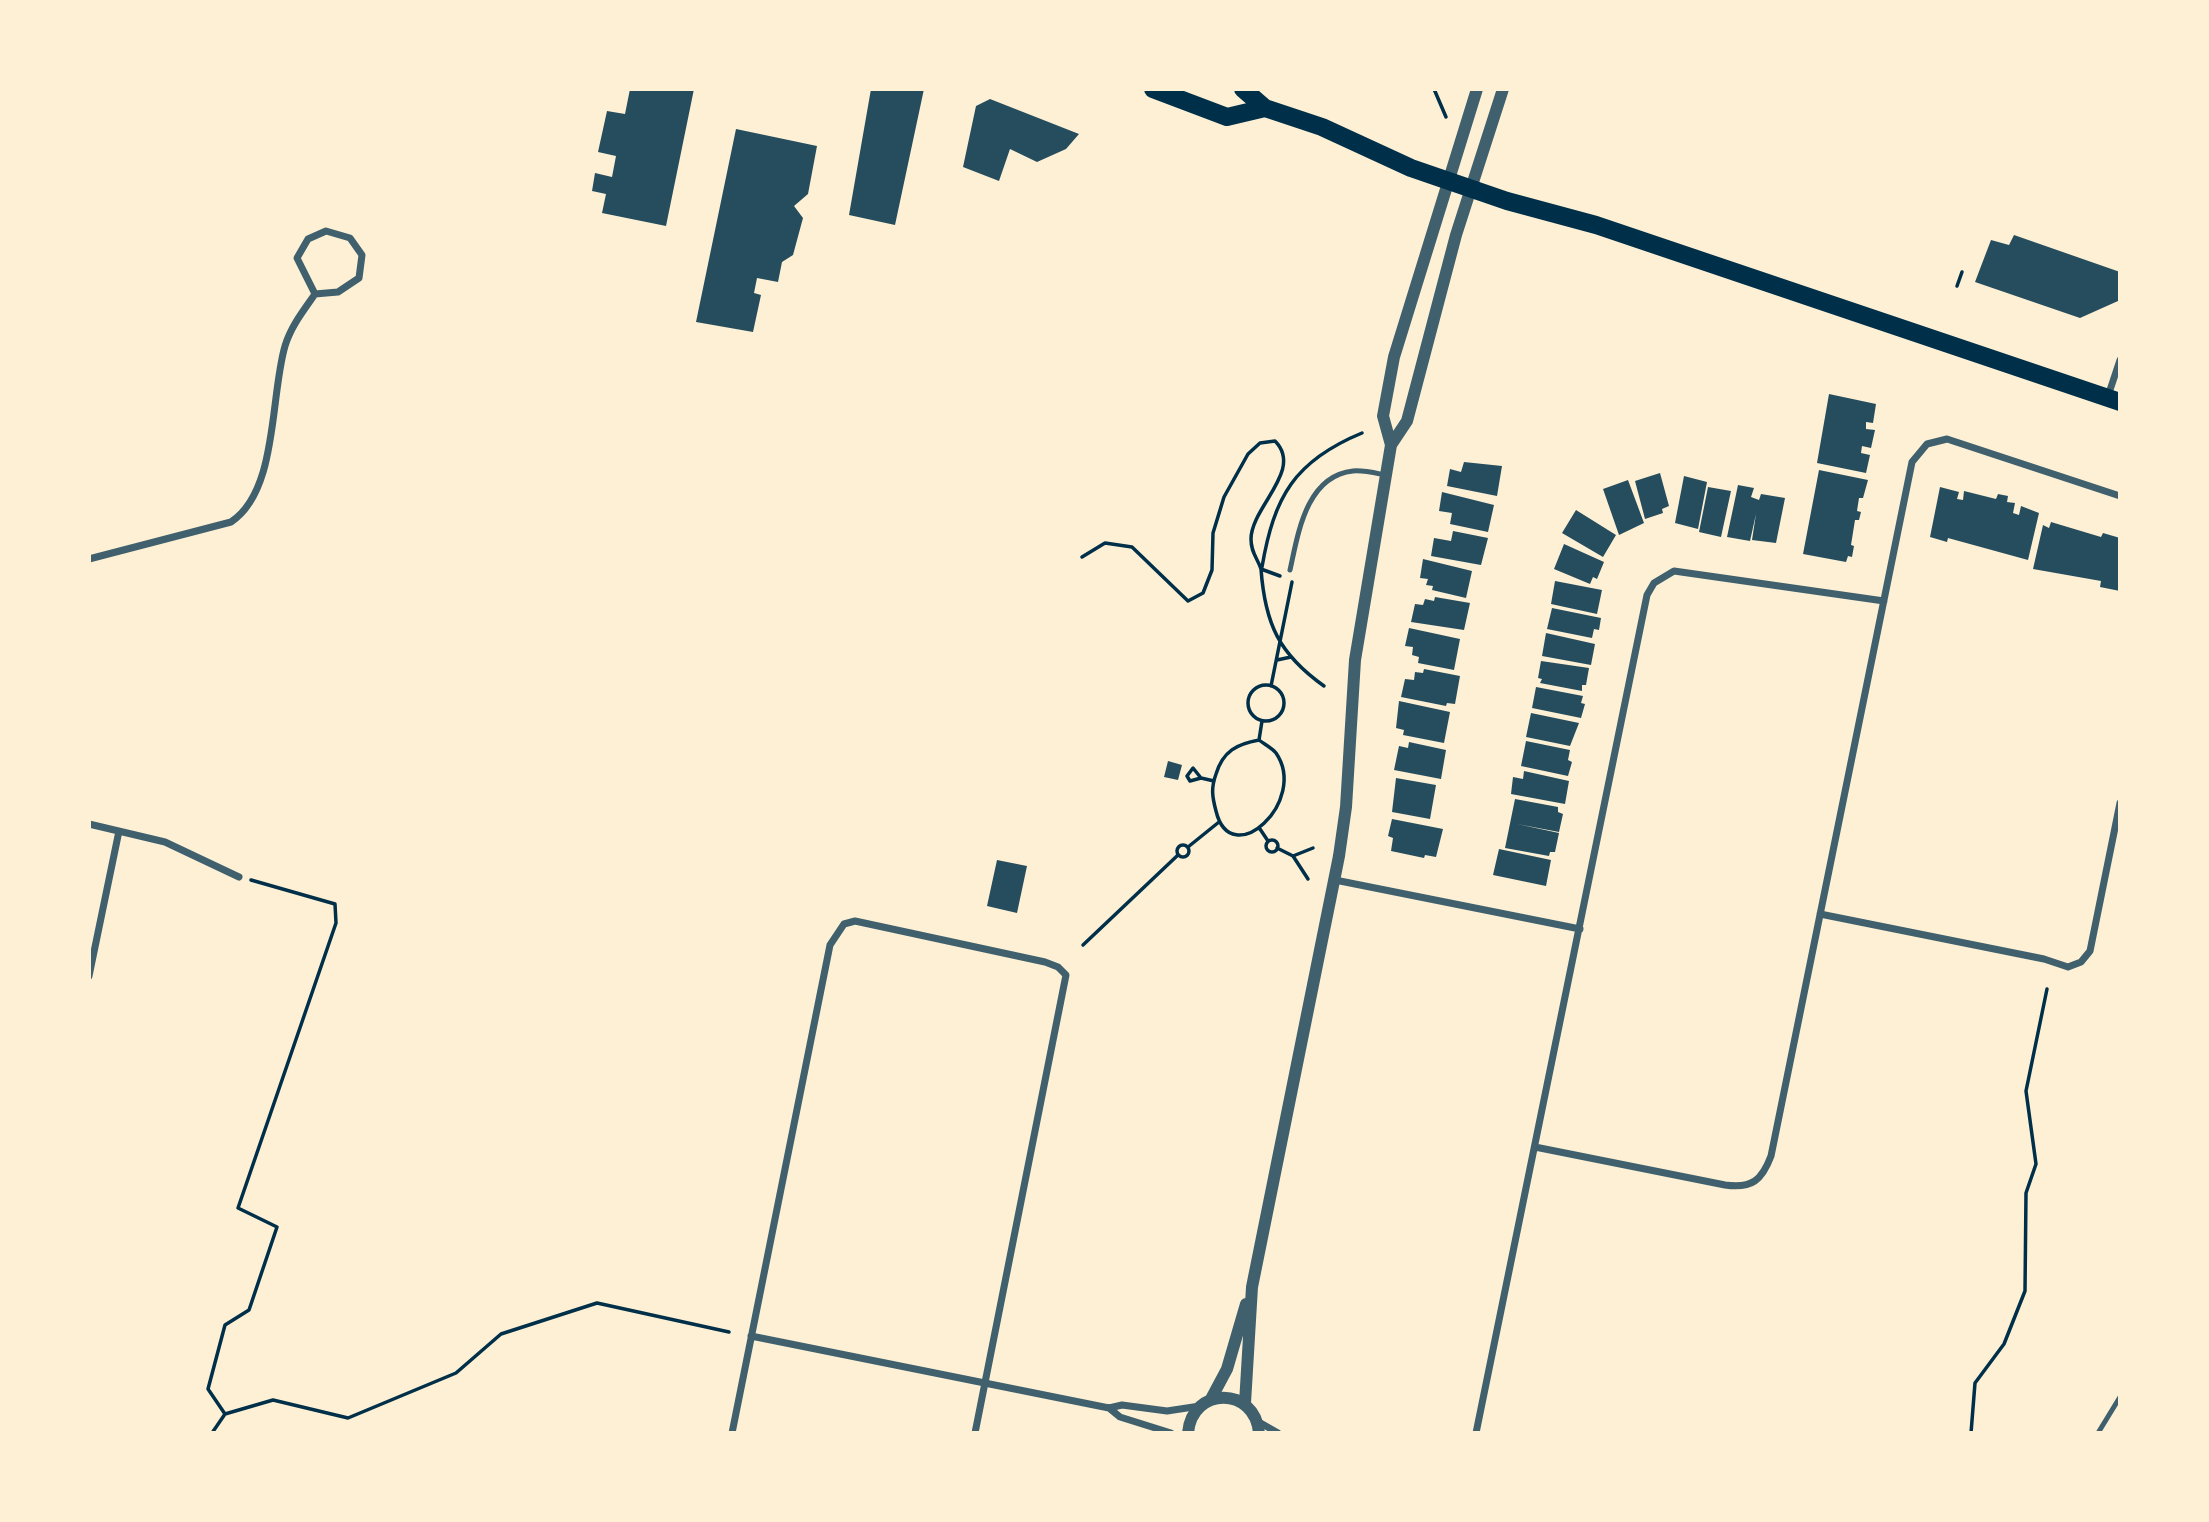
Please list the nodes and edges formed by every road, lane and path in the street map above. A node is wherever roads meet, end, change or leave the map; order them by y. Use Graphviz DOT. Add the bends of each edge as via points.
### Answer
graph roads {
  1 [pos="1153,89"];
  2 [pos="1243,89"];
  3 [pos="1434,89"];
  4 [pos="1477,89"];
  5 [pos="1503,89"];
  6 [pos="1265,108"];
  7 [pos="1446,117"];
  8 [pos="1448,181"];
  9 [pos="1472,189"];
  10 [pos="1962,272"];
  11 [pos="1957,286"];
  12 [pos="315,294"];
  13 [pos="2120,360"];
  14 [pos="2114,400"];
  15 [pos="1362,433"];
  16 [pos="1391,445"];
  17 [pos="1386,475"];
  18 [pos="2120,496"];
  19 [pos="1082,556"];
  20 [pos="89,559"];
  21 [pos="1261,569"];
  22 [pos="1290,570"];
  23 [pos="1884,601"];
  24 [pos="1280,643"];
  25 [pos="1291,657"];
  26 [pos="1277,660"];
  27 [pos="1271,686"];
  28 [pos="1324,686"];
  29 [pos="1262,720"];
  30 [pos="1259,740"];
  31 [pos="1201,778"];
  32 [pos="1214,781"];
  33 [pos="2120,803"];
  34 [pos="1219,822"];
  35 [pos="89,824"];
  36 [pos="1260,829"];
  37 [pos="119,831"];
  38 [pos="1268,841"];
  39 [pos="1188,847"];
  40 [pos="1277,848"];
  41 [pos="1313,848"];
  42 [pos="1178,855"];
  43 [pos="1293,856"];
  44 [pos="239,877"];
  45 [pos="1308,879"];
  46 [pos="1335,880"];
  47 [pos="1820,914"];
  48 [pos="1580,929"];
  49 [pos="1083,945"];
  50 [pos="89,976"];
  51 [pos="2047,989"];
  52 [pos="1535,1147"];
  53 [pos="1252,1287"];
  54 [pos="729,1332"];
  55 [pos="751,1336"];
  56 [pos="986,1383"];
  57 [pos="2120,1397"];
  58 [pos="1205,1403"];
  59 [pos="1245,1404"];
  60 [pos="1109,1408"];
  61 [pos="225,1414"];
  62 [pos="1258,1427"];
  63 [pos="212,1433"];
  64 [pos="732,1433"];
  65 [pos="975,1433"];
  66 [pos="1171,1433"];
  67 [pos="1188,1433"];
  68 [pos="1278,1433"];
  69 [pos="1476,1433"];
  70 [pos="1971,1433"];
  71 [pos="2098,1433"];
  1 -- 6 [label="main road" via="1227,117"];
  2 -- 6 [label="main road"];
  3 -- 7 [label="path"];
  4 -- 8 [label="street"];
  5 -- 9 [label="street"];
  6 -- 8 [label="main road"];
  8 -- 9 [label="main road"];
  8 -- 16 [label="street" via="1394,358 1383,416"];
  9 -- 14 [label="main road" via="1596,225"];
  9 -- 16 [label="street" via="1406,421"];
  10 -- 11 [label="path"];
  12 -- 12 [label="street" via="338,292 359,278 362,255 350,238 326,231 308,239 297,258"];
  12 -- 20 [label="street" via="286,345 263,471 248,507 231,522"];
  13 -- 14 [label="street"];
  15 -- 21 [label="path" via="1327,450 1298,474 1269,525"];
  16 -- 17 [label="street"];
  17 -- 22 [label="lane" via="1352,471 1325,484 1310,501"];
  17 -- 46 [label="street" via="1355,660 1346,807"];
  18 -- 23 [label="street" via="1959,442 1935,439 1912,462"];
  19 -- 21 [label="path" via="1105,543 1132,547 1188,601 1203,593 1212,570 1213,533 1224,497 1248,454 1260,443 1275,441 1283,449 1285,464 1250,536 1252,555"];
  21 -- 24 [label="path" via="1264,605"];
  21 -- 24 [label="path" via="1292,580"];
  23 -- 47 [label="street"];
  23 -- 48 [label="street" via="1674,571 1654,583 1647,595"];
  24 -- 25 [label="path"];
  24 -- 26 [label="path"];
  25 -- 26 [label="path"];
  25 -- 28 [label="path" via="1298,668"];
  26 -- 27 [label="path"];
  27 -- 29 [label="path" via="1258,688 1250,698 1251,712"];
  27 -- 29 [label="path" via="1282,696 1283,709 1275,719"];
  29 -- 30 [label="path"];
  30 -- 32 [label="path" via="1237,744 1220,760"];
  30 -- 36 [label="path" via="1276,753 1282,771 1275,814"];
  31 -- 31 [label="path" via="1195,782 1185,775 1193,768"];
  31 -- 32 [label="path"];
  32 -- 34 [label="path" via="1211,790"];
  33 -- 47 [label="street" via="2090,951 2081,962 2068,967"];
  34 -- 36 [label="path" via="1232,833 1250,834"];
  34 -- 39 [label="path"];
  35 -- 37 [label="street"];
  36 -- 38 [label="path"];
  37 -- 44 [label="street" via="165,842"];
  37 -- 50 [label="street"];
  38 -- 40 [label="path" via="1276,841"];
  38 -- 40 [label="path" via="1268,850"];
  39 -- 42 [label="path" via="1187,855"];
  39 -- 42 [label="path" via="1179,846"];
  40 -- 43 [label="path"];
  41 -- 43 [label="path"];
  42 -- 49 [label="path"];
  43 -- 45 [label="path"];
  44 -- 61 [label="path" via="335,904 336,923 238,1208 276,1227 249,1310 225,1325 208,1389"];
  46 -- 48 [label="street"];
  46 -- 53 [label="street"];
  47 -- 52 [label="street" via="1771,1156 1765,1173 1755,1183 1725,1185"];
  48 -- 52 [label="street"];
  51 -- 70 [label="path" via="2026,1091 2036,1164 2026,1194 2025,1291 2004,1344 1975,1383"];
  52 -- 69 [label="street"];
  53 -- 58 [label="street" via="1227,1369"];
  53 -- 59 [label="street"];
  54 -- 61 [label="path" via="597,1303 501,1334 456,1373 348,1418 273,1400"];
  55 -- 56 [label="street"];
  55 -- 56 [label="street" via="830,945 844,924 867,924 1045,962 1066,975"];
  55 -- 64 [label="street"];
  56 -- 60 [label="street"];
  56 -- 65 [label="street"];
  57 -- 71 [label="lane"];
  58 -- 59 [label="street" via="1228,1397"];
  58 -- 60 [label="street" via="1167,1411 1122,1405"];
  58 -- 67 [label="street" via="1192,1417"];
  59 -- 62 [label="street"];
  60 -- 66 [label="street"];
  61 -- 63 [label="path"];
  62 -- 68 [label="street"];
}
